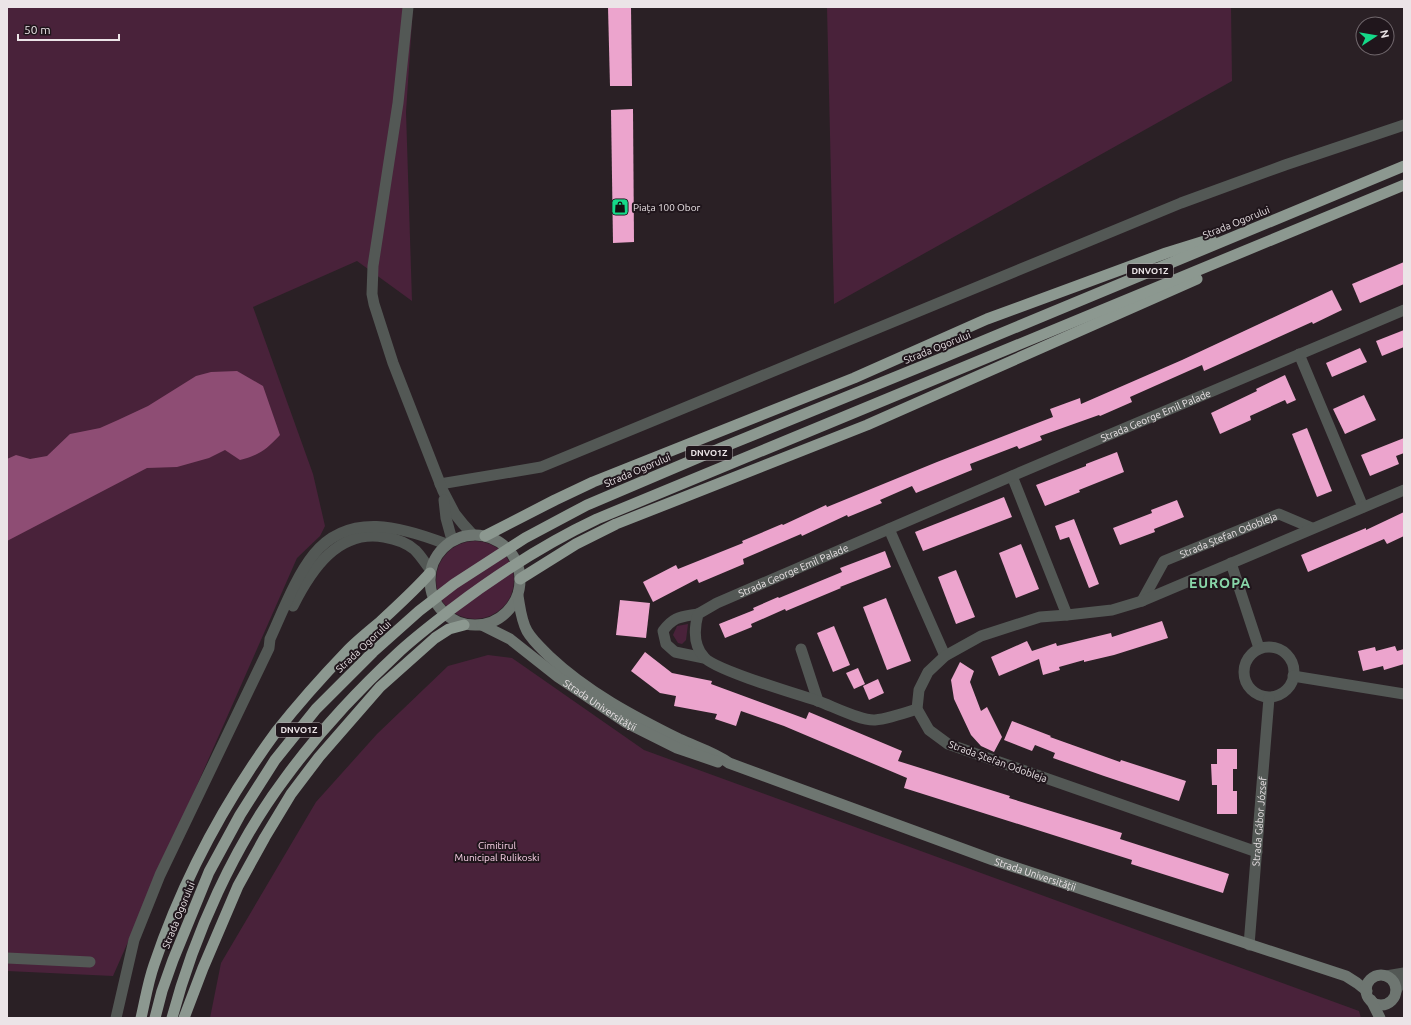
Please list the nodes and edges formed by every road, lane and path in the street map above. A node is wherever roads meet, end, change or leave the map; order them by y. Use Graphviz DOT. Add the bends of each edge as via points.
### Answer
graph roads {
  1 [pos="408,7"];
  2 [pos="1404,125"];
  3 [pos="1404,166"];
  4 [pos="1404,185"];
  5 [pos="1231,237"];
  6 [pos="1236,255"];
  7 [pos="1404,310"];
  8 [pos="1298,354"];
  9 [pos="1012,476"];
  10 [pos="442,488"];
  11 [pos="1404,490"];
  12 [pos="1363,507"];
  13 [pos="1312,528"];
  14 [pos="890,529"];
  15 [pos="473,535"];
  16 [pos="485,536"];
  17 [pos="449,542"];
  18 [pos="1231,563"];
  19 [pos="430,571"];
  20 [pos="520,579"];
  21 [pos="518,596"];
  22 [pos="1142,601"];
  23 [pos="698,614"];
  24 [pos="1067,615"];
  25 [pos="464,625"];
  26 [pos="482,625"];
  27 [pos="269,648"];
  28 [pos="1259,648"];
  29 [pos="801,650"];
  30 [pos="945,656"];
  31 [pos="704,658"];
  32 [pos="1293,676"];
  33 [pos="1404,694"];
  34 [pos="1269,698"];
  35 [pos="818,701"];
  36 [pos="917,710"];
  37 [pos="729,763"];
  38 [pos="1257,852"];
  39 [pos="1249,945"];
  40 [pos="7,958"];
  41 [pos="90,962"];
  42 [pos="1404,975"];
  43 [pos="1346,976"];
  44 [pos="1381,976"];
  45 [pos="1369,995"];
  46 [pos="1394,995"];
  47 [pos="116,1018"];
  48 [pos="141,1018"];
  49 [pos="155,1018"];
  50 [pos="172,1018"];
  51 [pos="184,1018"];
  52 [pos="1380,1018"];
  53 [pos="1385,1018"];
  1 -- 10 [label="street" via="398,102 373,266 372,294 388,347"];
  2 -- 10 [label="street" via="1181,202 541,467"];
  3 -- 5 [label="highway, Strada Ogorului / DNVO1Z"];
  4 -- 6 [label="highway, DNVO1Z"];
  5 -- 16 [label="highway" via="1216,238 1166,253 988,319 854,378 593,482"];
  5 -- 49 [label="highway, Strada Ogorului / DNVO1Z" via="594,502 525,538 454,584 373,652 316,709 275,760 240,815 209,872 173,960"];
  6 -- 20 [label="highway" via="1206,275 894,413 616,524 576,544"];
  6 -- 50 [label="highway, DNVO1Z" via="574,529 488,583 398,652 335,716 286,777 253,827 201,929"];
  7 -- 8 [label="street, Strada George Emil Palade"];
  8 -- 9 [label="street, Strada George Emil Palade"];
  8 -- 12 [label="street"];
  9 -- 14 [label="street, Strada George Emil Palade"];
  9 -- 24 [label="street"];
  10 -- 15 [label="street" via="455,514"];
  10 -- 17 [label="street"];
  11 -- 12 [label="street"];
  12 -- 13 [label="street"];
  13 -- 18 [label="street"];
  13 -- 22 [label="street, Strada Ștefan Odobleja" via="1279,514 1164,560"];
  14 -- 23 [label="street, Strada George Emil Palade" via="717,603"];
  14 -- 30 [label="street"];
  15 -- 16 [label="main road"];
  15 -- 17 [label="main road"];
  16 -- 20 [label="main road" via="497,540 514,556"];
  17 -- 19 [label="main road" via="439,551"];
  17 -- 27 [label="street" via="385,526 362,526 332,538 322,545 304,567 270,639"];
  18 -- 22 [label="street"];
  18 -- 28 [label="street"];
  19 -- 25 [label="main road" via="429,585 437,606 444,614"];
  19 -- 27 [label="street" via="414,550 400,540 369,536 334,548 319,564 298,597 276,642"];
  19 -- 48 [label="highway" via="394,609 349,649 277,732 250,771 220,819 178,901 154,966"];
  20 -- 21 [label="main road"];
  21 -- 26 [label="main road" via="504,616"];
  21 -- 37 [label="main road, Strada Universității" via="523,623 528,633 566,672 630,714"];
  22 -- 24 [label="street" via="1112,610"];
  23 -- 31 [label="street" via="695,627 696,642"];
  23 -- 31 [label="street, Strada George Emil Palade" via="670,621 663,631 666,644 675,652"];
  24 -- 30 [label="street" via="1040,617 1007,626 981,636"];
  25 -- 26 [label="main road"];
  25 -- 51 [label="highway" via="449,629 435,638 380,687 318,757 264,837 238,886"];
  26 -- 37 [label="main road, Strada Universității" via="510,639 558,677 625,722 677,748 716,762"];
  27 -- 47 [label="street" via="160,875 134,940"];
  28 -- 32 [label="street" via="1278,649 1288,656 1293,664"];
  28 -- 34 [label="street" via="1250,655 1243,673 1249,689 1256,695"];
  29 -- 35 [label="street"];
  30 -- 36 [label="street" via="928,672 919,690"];
  31 -- 35 [label="street, Strada George Emil Palade" via="721,668"];
  32 -- 33 [label="street"];
  32 -- 34 [label="street" via="1286,691"];
  34 -- 38 [label="street, Strada Gábor József"];
  35 -- 36 [label="street, Strada George Emil Palade" via="861,718 875,720"];
  36 -- 38 [label="street, Strada Ștefan Odobleja" via="929,730 948,744"];
  37 -- 39 [label="main road, Strada Universității" via="993,860"];
  38 -- 39 [label="street, Strada Gábor József"];
  39 -- 43 [label="main road, Strada Universității"];
  40 -- 41 [label="street"];
  42 -- 44 [label="street"];
  42 -- 46 [label="street"];
  43 -- 44 [label="main road, Strada Universității"];
  43 -- 45 [label="main road, Strada Universității"];
  44 -- 45 [label="main road" via="1369,982"];
  44 -- 46 [label="main road" via="1394,982"];
  45 -- 46 [label="main road" via="1379,1004 1384,1004"];
  45 -- 52 [label="main road, Strada Universității"];
  46 -- 53 [label="main road"];
}
